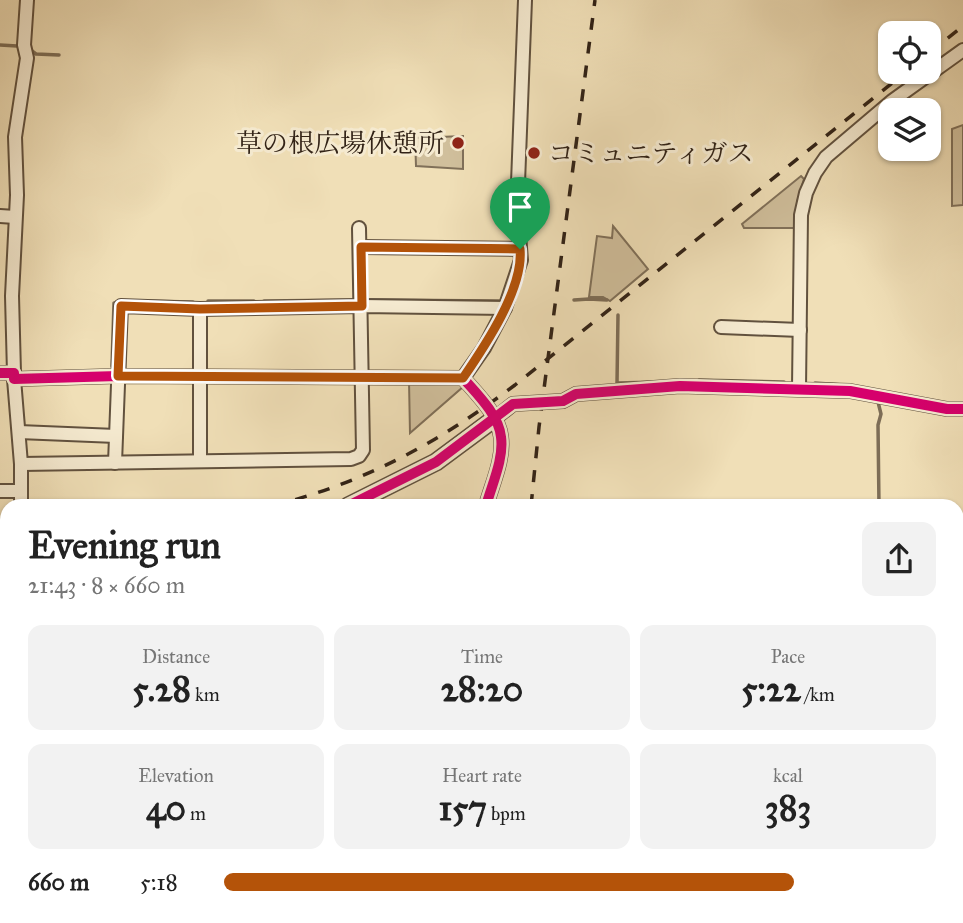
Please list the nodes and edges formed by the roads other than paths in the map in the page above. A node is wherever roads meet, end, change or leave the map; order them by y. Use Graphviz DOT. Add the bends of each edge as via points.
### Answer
graph roads {
  1 [pos="27,0"];
  2 [pos="525,0"];
  3 [pos="963,50"];
  4 [pos="0,216"];
  5 [pos="15,217"];
  6 [pos="359,229"];
  7 [pos="361,247"];
  8 [pos="520,249"];
  9 [pos="362,306"];
  10 [pos="505,308"];
  11 [pos="200,309"];
  12 [pos="721,327"];
  13 [pos="800,330"];
  14 [pos="0,373"];
  15 [pos="14,376"];
  16 [pos="118,376"];
  17 [pos="362,376"];
  18 [pos="201,377"];
  19 [pos="463,378"];
  20 [pos="799,389"];
  21 [pos="963,409"];
  22 [pos="494,418"];
  23 [pos="19,432"];
  24 [pos="116,436"];
  25 [pos="200,461"];
  26 [pos="116,463"];
  27 [pos="21,464"];
  28 [pos="0,491"];
  29 [pos="20,491"];
  30 [pos="21,499"];
  31 [pos="362,499"];
  32 [pos="488,499"];
  1 -- 5 [label="street" via="26,58 15,137"];
  2 -- 8 [label="street" via="517,206"];
  3 -- 13 [label="street" via="842,141 815,173 802,215"];
  4 -- 5 [label="street"];
  5 -- 15 [label="street"];
  6 -- 7 [label="street"];
  7 -- 8 [label="street"];
  7 -- 9 [label="street"];
  8 -- 10 [label="street" via="521,260"];
  9 -- 10 [label="street"];
  9 -- 11 [label="street"];
  9 -- 17 [label="street"];
  10 -- 19 [label="street"];
  11 -- 16 [label="street" via="121,306"];
  11 -- 18 [label="street"];
  12 -- 13 [label="street"];
  13 -- 20 [label="street"];
  14 -- 15 [label="street"];
  15 -- 16 [label="street"];
  15 -- 23 [label="street"];
  16 -- 18 [label="street"];
  16 -- 24 [label="street"];
  17 -- 18 [label="street"];
  17 -- 19 [label="street"];
  17 -- 25 [label="street" via="363,450 359,456"];
  18 -- 25 [label="street"];
  19 -- 22 [label="street"];
  20 -- 21 [label="street" via="850,391"];
  20 -- 22 [label="street" via="680,386 576,394 562,401 513,404"];
  22 -- 31 [label="street" via="436,462"];
  22 -- 32 [label="street" via="502,450"];
  23 -- 24 [label="street"];
  23 -- 27 [label="street"];
  24 -- 26 [label="street"];
  25 -- 26 [label="street"];
  26 -- 27 [label="street"];
  27 -- 29 [label="street"];
  28 -- 29 [label="street"];
  29 -- 30 [label="street"];
}
